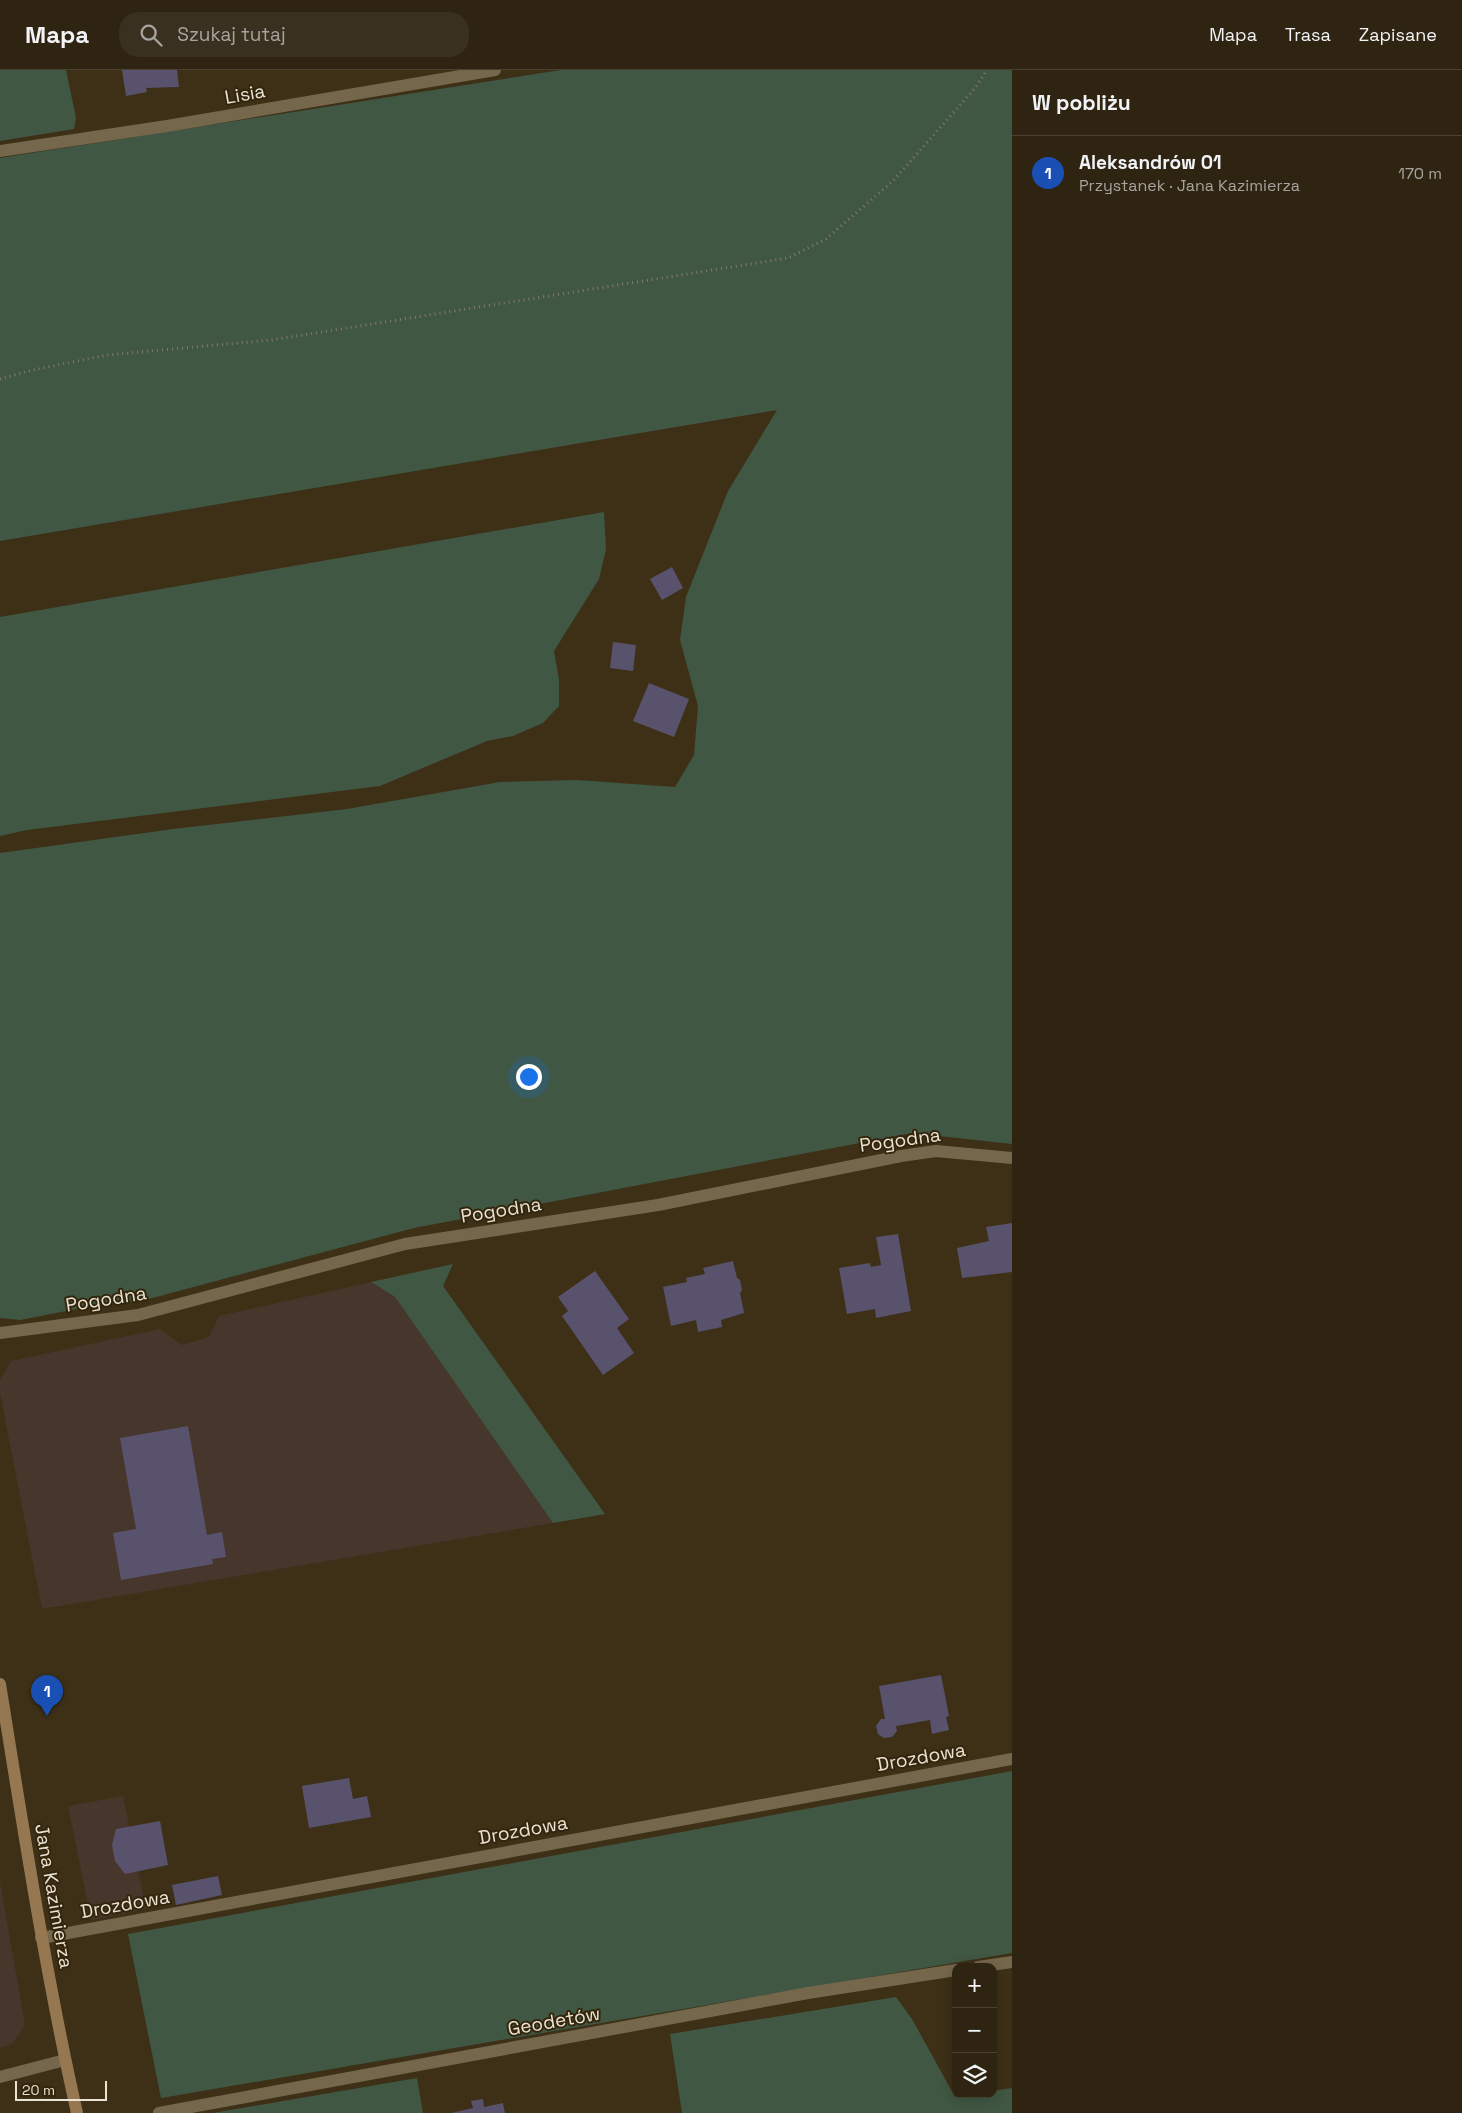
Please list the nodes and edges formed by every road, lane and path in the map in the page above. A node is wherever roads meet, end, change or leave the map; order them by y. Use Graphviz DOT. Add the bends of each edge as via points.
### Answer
graph roads {
  1 [pos="495,70"];
  2 [pos="987,70"];
  3 [pos="0,151"];
  4 [pos="0,379"];
  5 [pos="1012,1158"];
  6 [pos="0,1333"];
  7 [pos="0,1684"];
  8 [pos="1012,1759"];
  9 [pos="41,1938"];
  10 [pos="1012,1962"];
  11 [pos="997,1964"];
  12 [pos="952,1971"];
  13 [pos="65,2060"];
  14 [pos="0,2077"];
  15 [pos="77,2113"];
  16 [pos="159,2113"];
  1 -- 3 [label="street, Lisia"];
  2 -- 4 [label="path" via="976,87 893,181 826,238 788,258 271,340 107,355"];
  5 -- 6 [label="street, Pogodna" via="936,1151 901,1156 658,1205 405,1244 138,1315"];
  7 -- 9 [label="main road, Jana Kazimierza"];
  8 -- 9 [label="street, Drozdowa"];
  9 -- 13 [label="main road, Jana Kazimierza"];
  10 -- 11 [label="street"];
  12 -- 16 [label="street, Geodetów" via="808,1993"];
  13 -- 14 [label="street"];
  13 -- 15 [label="main road, Jana Kazimierza"];
}
